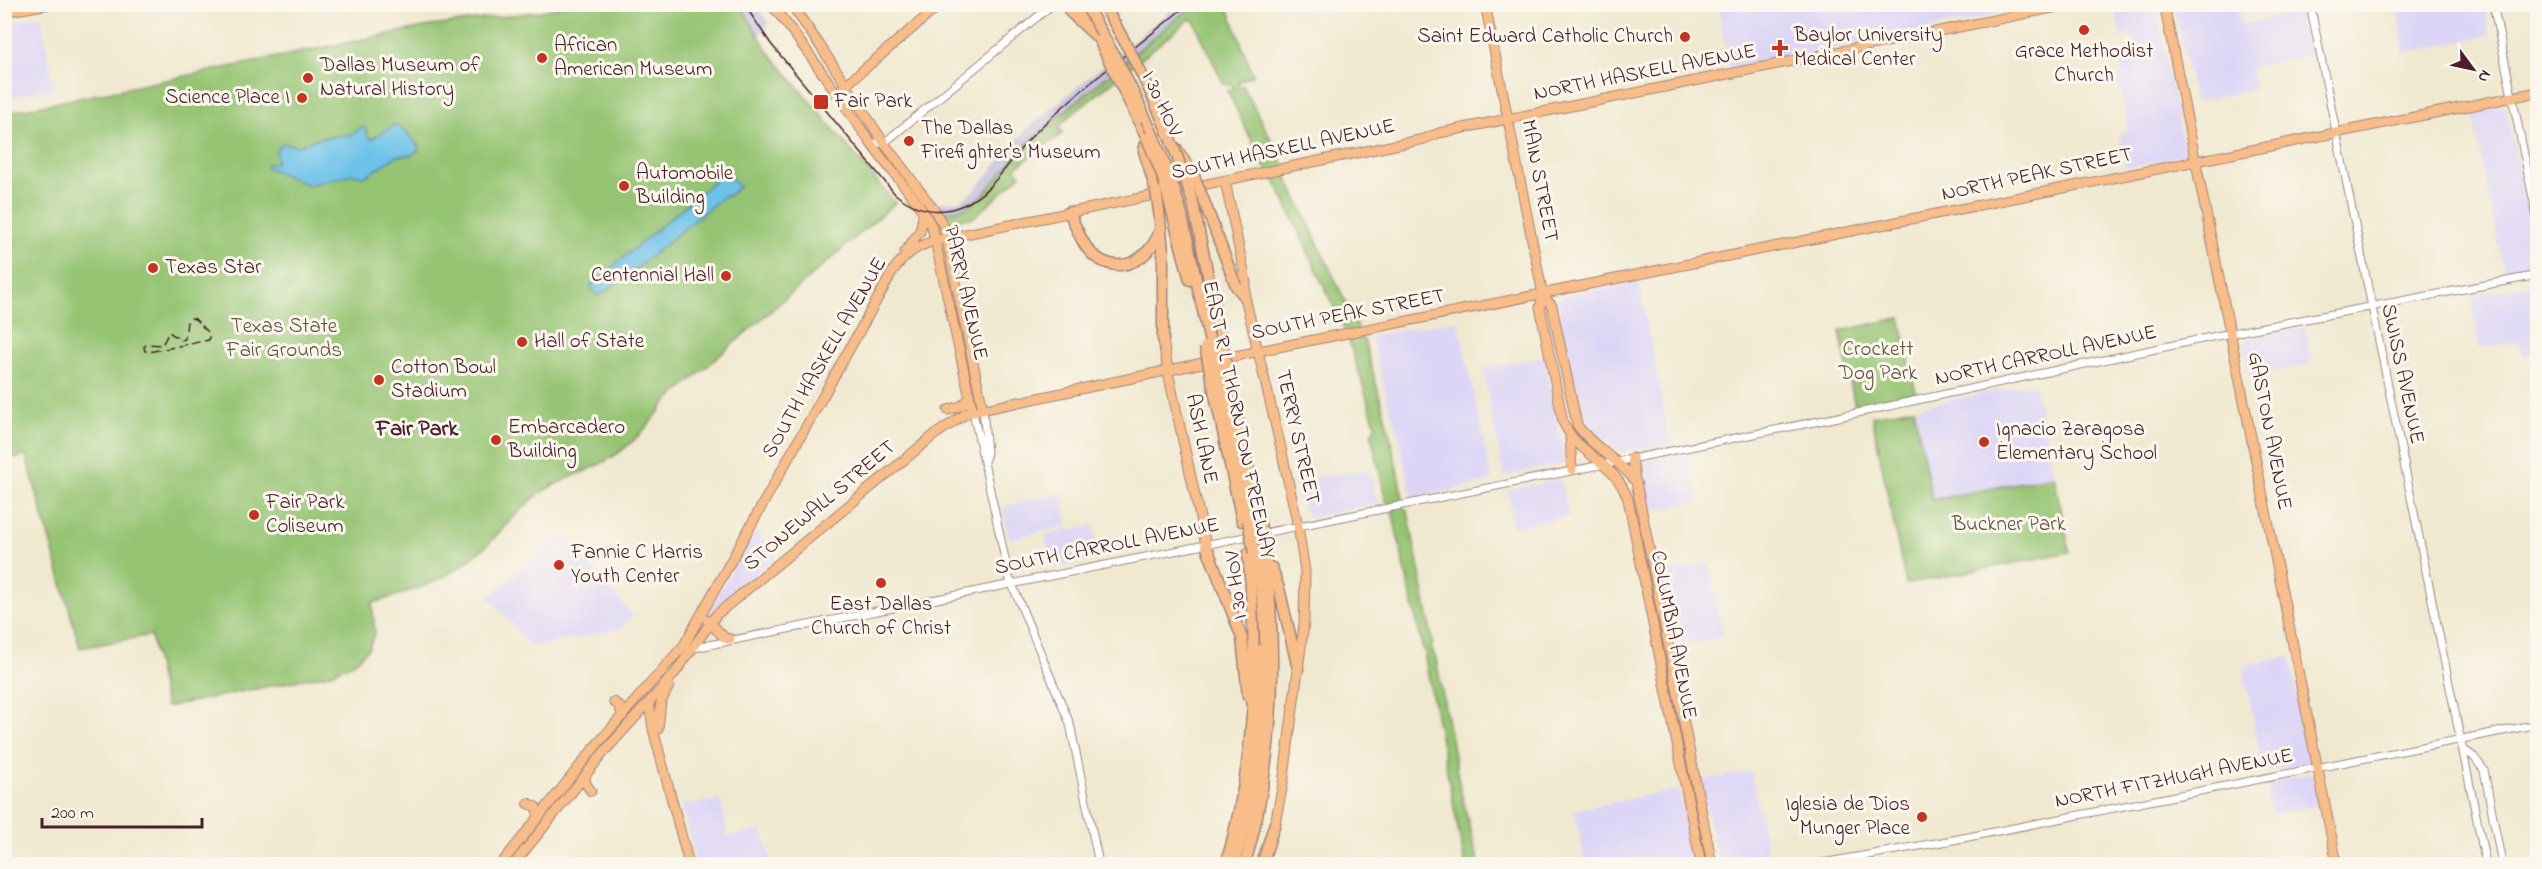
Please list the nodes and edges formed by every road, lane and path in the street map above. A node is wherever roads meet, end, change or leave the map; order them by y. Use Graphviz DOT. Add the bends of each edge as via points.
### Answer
graph roads {
  1 [pos="50,4"];
  2 [pos="771,4"];
  3 [pos="791,4"];
  4 [pos="808,4"];
  5 [pos="941,4"];
  6 [pos="1053,4"];
  7 [pos="1065,4"];
  8 [pos="1077,4"];
  9 [pos="1085,4"];
  10 [pos="1091,4"];
  11 [pos="1103,4"];
  12 [pos="1485,4"];
  13 [pos="2072,4"];
  14 [pos="2164,4"];
  15 [pos="2310,4"];
  16 [pos="2493,4"];
  17 [pos="4,12"];
  18 [pos="797,14"];
  19 [pos="1099,39"];
  20 [pos="846,84"];
  21 [pos="2538,92"];
  22 [pos="836,93"];
  23 [pos="2511,98"];
  24 [pos="1508,118"];
  25 [pos="2336,132"];
  26 [pos="1147,138"];
  27 [pos="871,143"];
  28 [pos="884,143"];
  29 [pos="2196,161"];
  30 [pos="1225,181"];
  31 [pos="1186,205"];
  32 [pos="924,212"];
  33 [pos="1069,212"];
  34 [pos="2538,222"];
  35 [pos="1161,227"];
  36 [pos="948,238"];
  37 [pos="937,240"];
  38 [pos="902,258"];
  39 [pos="2538,275"];
  40 [pos="1544,295"];
  41 [pos="1245,297"];
  42 [pos="2371,308"];
  43 [pos="2230,334"];
  44 [pos="1163,340"];
  45 [pos="1213,346"];
  46 [pos="1259,351"];
  47 [pos="1168,371"];
  48 [pos="1219,375"];
  49 [pos="1570,397"];
  50 [pos="970,398"];
  51 [pos="1558,399"];
  52 [pos="983,409"];
  53 [pos="948,410"];
  54 [pos="973,412"];
  55 [pos="1570,435"];
  56 [pos="1632,458"];
  57 [pos="985,459"];
  58 [pos="1617,460"];
  59 [pos="1603,463"];
  60 [pos="1567,470"];
  61 [pos="1636,482"];
  62 [pos="1250,519"];
  63 [pos="1298,526"];
  64 [pos="1206,544"];
  65 [pos="1256,553"];
  66 [pos="1011,583"];
  67 [pos="701,614"];
  68 [pos="710,622"];
  69 [pos="730,639"];
  70 [pos="693,648"];
  71 [pos="1298,669"];
  72 [pos="675,673"];
  73 [pos="657,677"];
  74 [pos="636,700"];
  75 [pos="614,702"];
  76 [pos="648,704"];
  77 [pos="658,713"];
  78 [pos="623,716"];
  79 [pos="630,724"];
  80 [pos="2538,724"];
  81 [pos="652,729"];
  82 [pos="2461,739"];
  83 [pos="2463,749"];
  84 [pos="660,753"];
  85 [pos="1250,753"];
  86 [pos="2317,767"];
  87 [pos="585,776"];
  88 [pos="591,791"];
  89 [pos="528,803"];
  90 [pos="540,817"];
  91 [pos="1275,823"];
  92 [pos="501,864"];
  93 [pos="514,864"];
  94 [pos="689,864"];
  95 [pos="1099,864"];
  96 [pos="1226,864"];
  97 [pos="1236,864"];
  98 [pos="1245,864"];
  99 [pos="1262,864"];
  100 [pos="1701,864"];
  101 [pos="1712,864"];
  102 [pos="1817,864"];
  103 [pos="2337,864"];
  104 [pos="2486,864"];
  105 [pos="2502,864"];
  1 -- 17 [label="main road"];
  2 -- 22 [label="main road, PARRY AVENUE"];
  3 -- 18 [label="main road, PARRY AVENUE"];
  4 -- 18 [label="main road"];
  5 -- 20 [label="main road"];
  6 -- 28 [label="street"];
  7 -- 19 [label="highway"];
  8 -- 19 [label="highway, EAST R L THORNTON FREEWAY"];
  9 -- 31 [label="highway, I 30 HOV, bridge" via="1137,95"];
  10 -- 31 [label="highway, I 30 HOV, bridge" via="1149,112"];
  11 -- 31 [label="highway, bridge" via="1140,68 1173,144 1194,176"];
  12 -- 24 [label="main road, MAIN STREET"];
  13 -- 24 [label="main road, NORTH HASKELL AVENUE"];
  14 -- 29 [label="main road, GASTON AVENUE"];
  15 -- 25 [label="street, SWISS AVENUE"];
  16 -- 23 [label="street"];
  18 -- 20 [label="main road, PARRY AVENUE"];
  19 -- 26 [label="highway, EAST R L THORNTON FREEWAY, bridge"];
  20 -- 22 [label="main road"];
  20 -- 28 [label="main road, PARRY AVENUE"];
  21 -- 23 [label="main road, NORTH PEAK STREET"];
  22 -- 27 [label="main road, PARRY AVENUE"];
  23 -- 25 [label="main road, NORTH PEAK STREET"];
  23 -- 34 [label="street"];
  24 -- 30 [label="main road, SOUTH HASKELL AVENUE"];
  24 -- 40 [label="main road, MAIN STREET"];
  25 -- 29 [label="main road, NORTH PEAK STREET"];
  25 -- 42 [label="street, SWISS AVENUE"];
  26 -- 31 [label="highway, EAST R L THORNTON FREEWAY, bridge" via="1162,175"];
  26 -- 35 [label="highway, bridge" via="1144,151"];
  27 -- 28 [label="street"];
  27 -- 32 [label="main road, PARRY AVENUE"];
  28 -- 36 [label="main road, PARRY AVENUE" via="935,211"];
  29 -- 40 [label="main road, NORTH PEAK STREET"];
  29 -- 43 [label="main road, GASTON AVENUE"];
  30 -- 33 [label="main road, SOUTH HASKELL AVENUE"];
  30 -- 41 [label="main road, TERRY STREET" via="1246,282"];
  31 -- 41 [label="highway"];
  31 -- 45 [label="highway, EAST R L THORNTON FREEWAY"];
  31 -- 45 [label="highway, EAST R L THORNTON FREEWAY"];
  32 -- 37 [label="main road, PARRY AVENUE"];
  32 -- 38 [label="main road" via="920,231"];
  33 -- 35 [label="highway" via="1088,249 1115,264 1130,263 1146,254"];
  33 -- 36 [label="main road, SOUTH HASKELL AVENUE"];
  35 -- 44 [label="highway"];
  36 -- 37 [label="main road, SOUTH HASKELL AVENUE"];
  36 -- 52 [label="main road, PARRY AVENUE"];
  37 -- 38 [label="main road, SOUTH HASKELL AVENUE"];
  37 -- 50 [label="main road, PARRY AVENUE"];
  38 -- 67 [label="main road, SOUTH HASKELL AVENUE"];
  39 -- 42 [label="street, NORTH CARROLL AVENUE"];
  40 -- 46 [label="main road, SOUTH PEAK STREET"];
  40 -- 49 [label="main road, MAIN STREET" via="1552,306"];
  40 -- 51 [label="main road, MAIN STREET" via="1540,307"];
  41 -- 46 [label="main road, TERRY STREET"];
  42 -- 43 [label="street, NORTH CARROLL AVENUE"];
  42 -- 82 [label="street, SWISS AVENUE"];
  43 -- 56 [label="street, NORTH CARROLL AVENUE"];
  43 -- 86 [label="main road, GASTON AVENUE"];
  44 -- 47 [label="main road, ASH LANE"];
  45 -- 48 [label="highway, EAST R L THORNTON FREEWAY, bridge"];
  45 -- 48 [label="highway, EAST R L THORNTON FREEWAY, bridge"];
  46 -- 47 [label="main road, SOUTH PEAK STREET"];
  46 -- 63 [label="main road, TERRY STREET"];
  47 -- 52 [label="main road, SOUTH PEAK STREET"];
  47 -- 64 [label="main road, ASH LANE"];
  48 -- 62 [label="highway, EAST R L THORNTON FREEWAY"];
  48 -- 62 [label="highway, EAST R L THORNTON FREEWAY"];
  49 -- 51 [label="main road"];
  49 -- 58 [label="main road, MAIN STREET" via="1576,425"];
  50 -- 53 [label="main road"];
  50 -- 54 [label="main road, PARRY AVENUE"];
  51 -- 55 [label="main road, MAIN STREET"];
  52 -- 54 [label="main road, STONEWALL STREET"];
  52 -- 57 [label="street, PARRY AVENUE"];
  54 -- 57 [label="street, PARRY AVENUE"];
  54 -- 68 [label="main road, STONEWALL STREET" via="933,436"];
  55 -- 59 [label="main road, COLUMBIA AVENUE"];
  55 -- 60 [label="main road"];
  56 -- 58 [label="street, NORTH CARROLL AVENUE"];
  56 -- 61 [label="main road"];
  57 -- 66 [label="street, PARRY AVENUE"];
  58 -- 59 [label="street, NORTH CARROLL AVENUE"];
  58 -- 61 [label="main road, COLUMBIA AVENUE"];
  59 -- 60 [label="street, NORTH CARROLL AVENUE"];
  59 -- 100 [label="main road, COLUMBIA AVENUE" via="1628,499"];
  60 -- 63 [label="street, SOUTH CARROLL AVENUE"];
  61 -- 101 [label="main road, COLUMBIA AVENUE"];
  62 -- 65 [label="highway, EAST R L THORNTON FREEWAY"];
  62 -- 65 [label="highway, EAST R L THORNTON FREEWAY, bridge"];
  63 -- 64 [label="street, SOUTH CARROLL AVENUE"];
  63 -- 71 [label="main road, EAST R L THORNTON FREEWAY" via="1305,593"];
  64 -- 66 [label="street, SOUTH CARROLL AVENUE"];
  64 -- 85 [label="highway" via="1242,638"];
  65 -- 71 [label="highway" via="1280,592"];
  65 -- 85 [label="highway, EAST R L THORNTON FREEWAY"];
  65 -- 97 [label="highway, I 30 HOV" via="1262,627 1262,703 1253,786"];
  65 -- 98 [label="highway, EAST R L THORNTON FREEWAY" via="1273,632 1270,732"];
  66 -- 69 [label="street, SOUTH CARROLL AVENUE"];
  66 -- 95 [label="street, PARRY AVENUE" via="1070,724"];
  67 -- 68 [label="main road"];
  67 -- 73 [label="main road, SOUTH HASKELL AVENUE" via="684,645"];
  68 -- 69 [label="main road"];
  68 -- 70 [label="main road, STONEWALL STREET"];
  69 -- 70 [label="street, SOUTH CARROLL AVENUE"];
  70 -- 72 [label="main road"];
  71 -- 91 [label="main road, EAST R L THORNTON FREEWAY"];
  72 -- 76 [label="main road"];
  72 -- 77 [label="main road"];
  73 -- 74 [label="main road, SOUTH HASKELL AVENUE"];
  73 -- 76 [label="main road"];
  74 -- 76 [label="main road"];
  74 -- 78 [label="main road, SOUTH HASKELL AVENUE"];
  75 -- 78 [label="main road"];
  76 -- 77 [label="main road"];
  76 -- 79 [label="main road"];
  76 -- 81 [label="main road"];
  77 -- 84 [label="main road"];
  78 -- 90 [label="main road, SOUTH HASKELL AVENUE"];
  79 -- 81 [label="main road" via="643,722"];
  79 -- 87 [label="main road"];
  80 -- 82 [label="street, NORTH FITZHUGH AVENUE"];
  81 -- 84 [label="main road"];
  82 -- 83 [label="street, SWISS AVENUE"];
  82 -- 86 [label="street, NORTH FITZHUGH AVENUE"];
  83 -- 104 [label="street, SWISS AVENUE"];
  83 -- 105 [label="street" via="2484,770"];
  84 -- 94 [label="main road"];
  85 -- 96 [label="highway, EAST R L THORNTON FREEWAY"];
  86 -- 102 [label="street, NORTH FITZHUGH AVENUE"];
  86 -- 103 [label="main road, GASTON AVENUE"];
  87 -- 88 [label="main road"];
  87 -- 93 [label="main road"];
  89 -- 90 [label="main road" via="536,807"];
  90 -- 92 [label="main road, SOUTH HASKELL AVENUE"];
  91 -- 99 [label="highway"];
}
